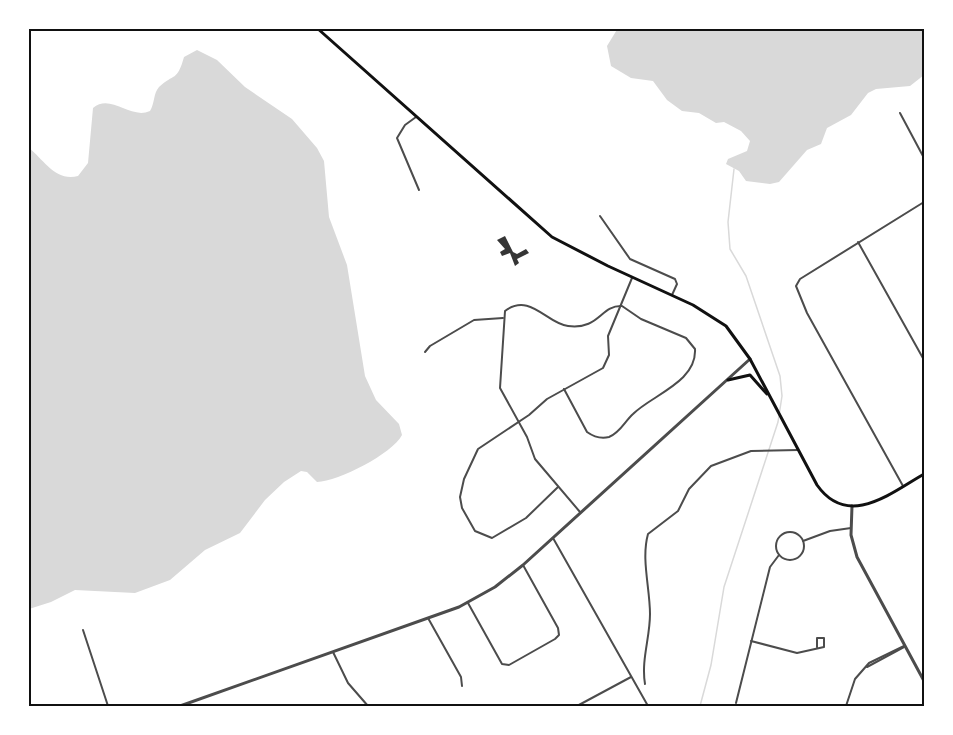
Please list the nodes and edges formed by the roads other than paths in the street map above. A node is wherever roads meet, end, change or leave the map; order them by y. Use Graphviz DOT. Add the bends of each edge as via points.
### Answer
graph roads {
  1 [pos="317,28"];
  2 [pos="900,113"];
  3 [pos="416,117"];
  4 [pos="924,158"];
  5 [pos="419,190"];
  6 [pos="924,202"];
  7 [pos="600,216"];
  8 [pos="858,242"];
  9 [pos="632,278"];
  10 [pos="672,295"];
  11 [pos="622,306"];
  12 [pos="503,318"];
  13 [pos="425,352"];
  14 [pos="750,360"];
  15 [pos="924,360"];
  16 [pos="728,380"];
  17 [pos="564,390"];
  18 [pos="772,400"];
  19 [pos="519,422"];
  20 [pos="798,450"];
  21 [pos="924,474"];
  22 [pos="903,486"];
  23 [pos="558,487"];
  24 [pos="852,506"];
  25 [pos="581,513"];
  26 [pos="850,528"];
  27 [pos="554,538"];
  28 [pos="803,541"];
  29 [pos="779,555"];
  30 [pos="523,565"];
  31 [pos="468,603"];
  32 [pos="428,618"];
  33 [pos="83,630"];
  34 [pos="751,641"];
  35 [pos="905,646"];
  36 [pos="817,647"];
  37 [pos="333,652"];
  38 [pos="631,677"];
  39 [pos="924,681"];
  40 [pos="645,684"];
  41 [pos="462,686"];
  42 [pos="736,703"];
  43 [pos="108,706"];
  44 [pos="180,706"];
  45 [pos="368,706"];
  46 [pos="577,706"];
  47 [pos="648,706"];
  48 [pos="846,706"];
  1 -- 3 [label="main road"];
  2 -- 4 [label="street"];
  3 -- 5 [label="street" via="397,138"];
  3 -- 9 [label="main road" via="552,237"];
  6 -- 8 [label="street"];
  7 -- 10 [label="street" via="630,259 675,279"];
  8 -- 15 [label="street"];
  8 -- 22 [label="street" via="796,283 807,313"];
  9 -- 10 [label="main road"];
  9 -- 11 [label="street"];
  10 -- 14 [label="main road" via="718,319"];
  11 -- 12 [label="street" via="612,307 584,327 559,325 544,312 526,306 507,309"];
  11 -- 17 [label="street" via="608,336 607,363"];
  11 -- 17 [label="street" via="690,342 695,357 687,372 606,438 588,432"];
  12 -- 13 [label="street" via="474,320"];
  12 -- 19 [label="street" via="500,388"];
  14 -- 16 [label="street"];
  14 -- 18 [label="main road"];
  16 -- 18 [label="main road" via="750,375"];
  16 -- 25 [label="street"];
  17 -- 19 [label="street" via="544,400"];
  18 -- 20 [label="main road"];
  19 -- 23 [label="street" via="535,459"];
  19 -- 23 [label="street" via="481,445 464,479 460,497 471,526 482,536 499,535 523,521"];
  20 -- 24 [label="main road" via="823,493 837,503"];
  20 -- 40 [label="street" via="733,455 708,468 689,489 678,511 648,534 650,617"];
  21 -- 22 [label="main road"];
  22 -- 24 [label="main road" via="871,504"];
  23 -- 25 [label="street"];
  24 -- 26 [label="street"];
  25 -- 27 [label="street"];
  26 -- 28 [label="street"];
  26 -- 35 [label="street" via="860,564"];
  27 -- 30 [label="street"];
  27 -- 38 [label="street"];
  28 -- 29 [label="street" via="798,558 789,560"];
  28 -- 29 [label="street" via="793,532 784,533 776,544"];
  29 -- 34 [label="street" via="770,567"];
  30 -- 31 [label="street"];
  30 -- 31 [label="street" via="559,632 555,639 505,665"];
  31 -- 32 [label="street"];
  32 -- 37 [label="street"];
  32 -- 41 [label="street" via="457,669"];
  33 -- 43 [label="street"];
  34 -- 36 [label="street" via="797,653"];
  34 -- 42 [label="street"];
  35 -- 39 [label="street"];
  35 -- 48 [label="street" via="867,667 855,680"];
  37 -- 44 [label="street"];
  37 -- 45 [label="street" via="348,683"];
  38 -- 46 [label="street"];
  38 -- 47 [label="street"];
}
